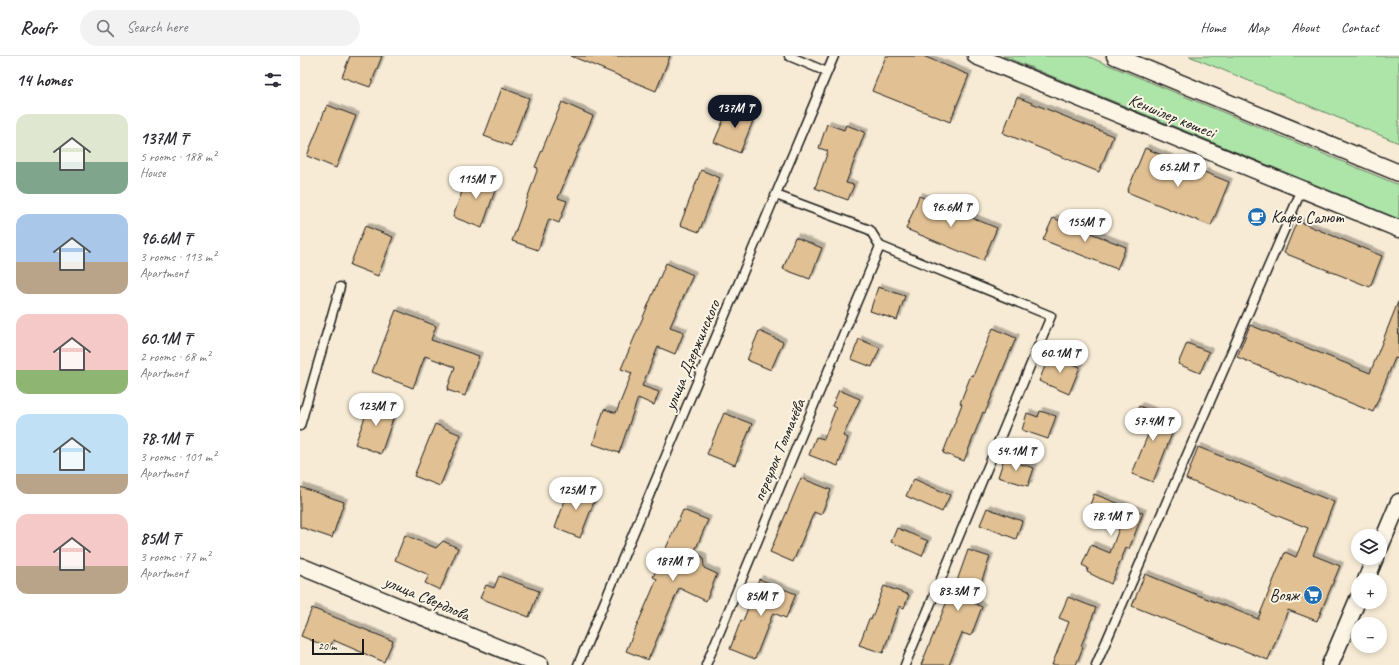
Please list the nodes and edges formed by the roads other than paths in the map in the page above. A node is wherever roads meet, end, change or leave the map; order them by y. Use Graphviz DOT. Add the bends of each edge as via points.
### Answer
graph roads {
  1 [pos="789,56"];
  2 [pos="834,56"];
  3 [pos="976,56"];
  4 [pos="1116,56"];
  5 [pos="827,72"];
  6 [pos="1399,173"];
  7 [pos="1302,189"];
  8 [pos="776,195"];
  9 [pos="1399,229"];
  10 [pos="880,246"];
  11 [pos="340,287"];
  12 [pos="300,426"];
  13 [pos="1399,502"];
  14 [pos="1387,530"];
  15 [pos="300,566"];
  16 [pos="1354,609"];
  17 [pos="540,665"];
  18 [pos="578,665"];
  19 [pos="706,665"];
  20 [pos="905,665"];
  21 [pos="1096,665"];
  22 [pos="1330,665"];
  1 -- 5 [label="lane"];
  2 -- 5 [label="lane, улица Дзержинского"];
  3 -- 7 [label="street, Кеншілер көшесі"];
  4 -- 6 [label="street, Кеншілер көшесі"];
  5 -- 8 [label="lane, улица Дзержинского"];
  7 -- 9 [label="street, Кеншілер көшесі"];
  7 -- 21 [label="lane"];
  8 -- 10 [label="lane" via="870,230"];
  8 -- 18 [label="lane, улица Дзержинского"];
  10 -- 19 [label="lane, переулок Толмачёва"];
  10 -- 20 [label="lane" via="1051,316"];
  11 -- 12 [label="lane"];
  13 -- 14 [label="street"];
  15 -- 17 [label="street, улица Свердлова"];
  16 -- 22 [label="street"];
}
